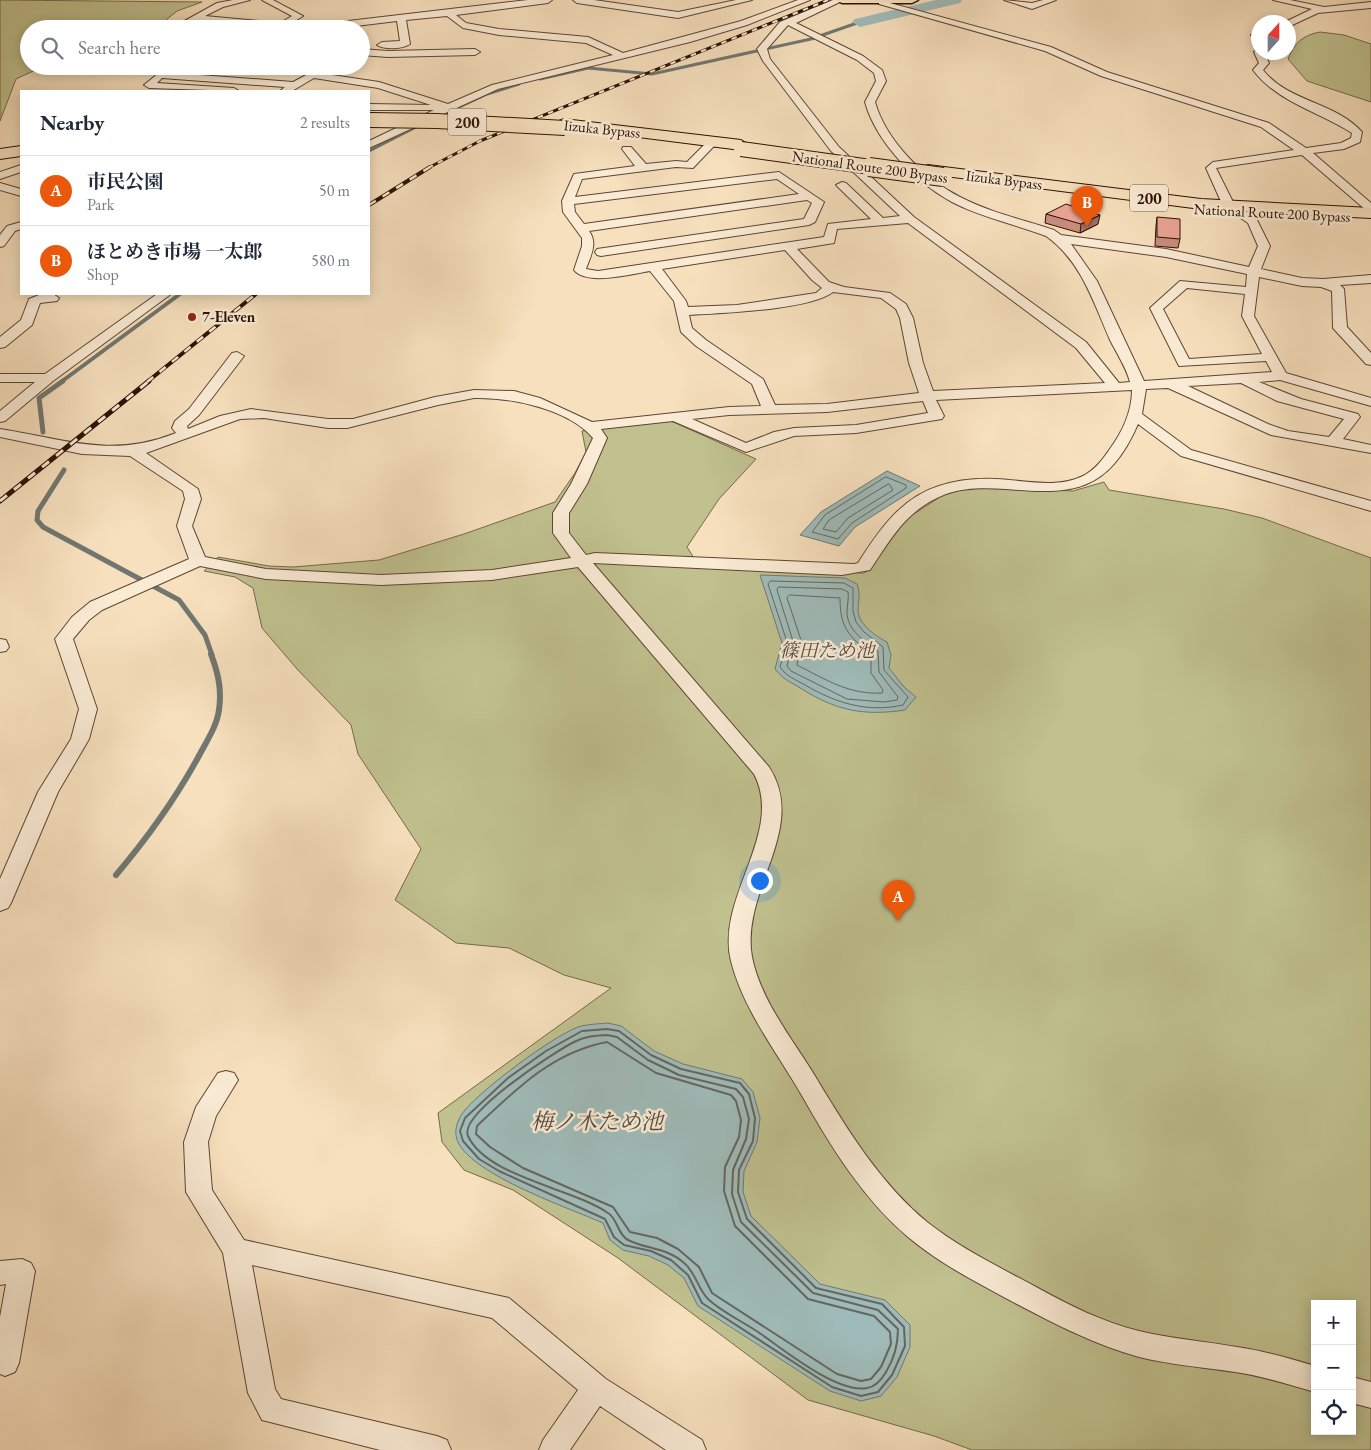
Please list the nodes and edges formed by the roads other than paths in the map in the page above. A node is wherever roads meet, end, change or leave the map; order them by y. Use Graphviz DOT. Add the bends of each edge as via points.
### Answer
graph roads {
  1 [pos="246,0"];
  2 [pos="266,0"];
  3 [pos="548,0"];
  4 [pos="577,0"];
  5 [pos="748,0"];
  6 [pos="806,0"];
  7 [pos="841,0"];
  8 [pos="912,0"];
  9 [pos="1008,0"];
  10 [pos="1050,0"];
  11 [pos="1277,0"];
  12 [pos="882,2"];
  13 [pos="1371,5"];
  14 [pos="1324,9"];
  15 [pos="449,13"];
  16 [pos="195,18"];
  17 [pos="401,18"];
  18 [pos="1296,19"];
  19 [pos="191,20"];
  20 [pos="210,20"];
  21 [pos="293,20"];
  22 [pos="792,20"];
  23 [pos="370,22"];
  24 [pos="450,40"];
  25 [pos="370,46"];
  26 [pos="475,52"];
  27 [pos="370,53"];
  28 [pos="448,53"];
  29 [pos="624,57"];
  30 [pos="1263,60"];
  31 [pos="160,75"];
  32 [pos="160,75"];
  33 [pos="307,75"];
  34 [pos="335,75"];
  35 [pos="295,85"];
  36 [pos="220,90"];
  37 [pos="287,90"];
  38 [pos="370,105"];
  39 [pos="443,107"];
  40 [pos="370,116"];
  41 [pos="370,120"];
  42 [pos="564,126"];
  43 [pos="370,136"];
  44 [pos="381,138"];
  45 [pos="370,144"];
  46 [pos="710,145"];
  47 [pos="20,146"];
  48 [pos="741,147"];
  49 [pos="0,149"];
  50 [pos="627,149"];
  51 [pos="20,151"];
  52 [pos="1306,153"];
  53 [pos="0,154"];
  54 [pos="0,161"];
  55 [pos="689,166"];
  56 [pos="20,167"];
  57 [pos="20,167"];
  58 [pos="643,168"];
  59 [pos="936,174"];
  60 [pos="0,176"];
  61 [pos="700,184"];
  62 [pos="842,185"];
  63 [pos="0,186"];
  64 [pos="20,193"];
  65 [pos="810,196"];
  66 [pos="840,200"];
  67 [pos="857,200"];
  68 [pos="568,201"];
  69 [pos="1229,206"];
  70 [pos="1371,209"];
  71 [pos="1246,213"];
  72 [pos="1371,214"];
  73 [pos="1371,218"];
  74 [pos="910,219"];
  75 [pos="636,220"];
  76 [pos="881,222"];
  77 [pos="20,226"];
  78 [pos="582,228"];
  79 [pos="1061,239"];
  80 [pos="0,243"];
  81 [pos="657,245"];
  82 [pos="788,246"];
  83 [pos="601,252"];
  84 [pos="653,266"];
  85 [pos="1254,271"];
  86 [pos="1371,279"];
  87 [pos="1324,284"];
  88 [pos="832,287"];
  89 [pos="1250,291"];
  90 [pos="164,295"];
  91 [pos="53,298"];
  92 [pos="683,312"];
  93 [pos="0,344"];
  94 [pos="237,356"];
  95 [pos="1271,356"];
  96 [pos="1371,361"];
  97 [pos="1281,376"];
  98 [pos="0,378"];
  99 [pos="48,378"];
  100 [pos="1243,378"];
  101 [pos="1145,385"];
  102 [pos="1115,387"];
  103 [pos="927,396"];
  104 [pos="1367,401"];
  105 [pos="770,409"];
  106 [pos="1135,415"];
  107 [pos="675,417"];
  108 [pos="1353,417"];
  109 [pos="0,418"];
  110 [pos="592,426"];
  111 [pos="0,433"];
  112 [pos="185,434"];
  113 [pos="1334,441"];
  114 [pos="1371,449"];
  115 [pos="133,451"];
  116 [pos="1371,506"];
  117 [pos="198,561"];
  118 [pos="582,562"];
  119 [pos="0,903"];
  120 [pos="226,1080"];
  121 [pos="236,1250"];
  122 [pos="0,1273"];
  123 [pos="5,1363"];
  124 [pos="1311,1378"];
  125 [pos="596,1388"];
  126 [pos="1356,1391"];
  127 [pos="1371,1395"];
  128 [pos="437,1450"];
  129 [pos="553,1450"];
  130 [pos="692,1450"];
  1 -- 16 [label="street" via="220,5"];
  2 -- 21 [label="street" via="299,15"];
  3 -- 15 [label="street"];
  4 -- 5 [label="street" via="678,15"];
  6 -- 29 [label="street" via="744,23"];
  7 -- 12 [label="main road"];
  7 -- 22 [label="street"];
  8 -- 12 [label="main road"];
  9 -- 10 [label="street" via="1032,6"];
  11 -- 14 [label="street"];
  12 -- 52 [label="street" via="1048,49 1104,74 1265,125"];
  13 -- 14 [label="street"];
  14 -- 18 [label="street"];
  15 -- 17 [label="street"];
  15 -- 29 [label="street" via="463,25 499,32 582,39 596,42"];
  16 -- 19 [label="street"];
  16 -- 20 [label="street"];
  17 -- 23 [label="street"];
  17 -- 25 [label="street" via="405,44"];
  22 -- 74 [label="street" via="783,24 762,49 766,59 835,149"];
  22 -- 79 [label="street" via="792,24 860,58 879,72 880,82 870,102 875,118 905,157 943,193 969,205 1033,225"];
  24 -- 28 [label="street"];
  26 -- 28 [label="street"];
  27 -- 28 [label="street"];
  29 -- 39 [label="street" via="518,80"];
  30 -- 52 [label="street" via="1258,70 1279,93 1330,115 1357,132 1356,140 1344,146"];
  31 -- 36 [label="street" via="150,85"];
  32 -- 35 [label="street"];
  33 -- 35 [label="street"];
  34 -- 39 [label="street" via="379,85"];
  35 -- 37 [label="street"];
  38 -- 39 [label="street"];
  39 -- 44 [label="street"];
  40 -- 42 [label="highway, Iizuka Bypass / 200" via="443,117"];
  41 -- 42 [label="highway, National Route 200 Bypass / 200, bridge"];
  42 -- 46 [label="highway, National Route 200 Bypass / 200"];
  42 -- 48 [label="highway, Iizuka Bypass / 200"];
  43 -- 44 [label="street"];
  44 -- 45 [label="street"];
  46 -- 48 [label="highway, National Route 200 Bypass / 200"];
  46 -- 55 [label="street"];
  47 -- 49 [label="highway"];
  48 -- 59 [label="highway, National Route 200 Bypass / 200, bridge"];
  50 -- 58 [label="street"];
  51 -- 53 [label="highway"];
  52 -- 69 [label="street" via="1213,165 1211,168"];
  52 -- 70 [label="street"];
  54 -- 56 [label="street"];
  55 -- 58 [label="street" via="676,164"];
  55 -- 61 [label="street" via="689,172"];
  57 -- 60 [label="street"];
  58 -- 68 [label="street" via="578,176"];
  59 -- 69 [label="highway, Iizuka Bypass / 200"];
  59 -- 71 [label="highway, National Route 200 Bypass / 200" via="1119,200"];
  61 -- 65 [label="street" via="779,174 794,188"];
  61 -- 68 [label="street"];
  62 -- 67 [label="street"];
  63 -- 64 [label="street"];
  65 -- 75 [label="street"];
  65 -- 81 [label="street" via="818,202 809,222"];
  66 -- 67 [label="street"];
  67 -- 76 [label="street"];
  68 -- 78 [label="street" via="569,212"];
  69 -- 71 [label="street"];
  69 -- 72 [label="highway, Iizuka Bypass / 200"];
  71 -- 73 [label="highway, National Route 200 Bypass / 200"];
  71 -- 85 [label="street" via="1256,224 1264,246"];
  74 -- 76 [label="street"];
  74 -- 102 [label="street" via="1081,345"];
  75 -- 78 [label="street"];
  75 -- 81 [label="street"];
  76 -- 82 [label="street" via="832,226 830,240"];
  77 -- 80 [label="street" via="11,228"];
  78 -- 84 [label="street" via="588,238 580,270 583,273 598,275"];
  79 -- 85 [label="street" via="1166,253"];
  79 -- 101 [label="street" via="1083,268"];
  81 -- 83 [label="street"];
  82 -- 84 [label="street"];
  82 -- 88 [label="street" via="824,285"];
  84 -- 92 [label="street" via="680,300"];
  85 -- 87 [label="street"];
  85 -- 89 [label="street"];
  86 -- 87 [label="street"];
  87 -- 96 [label="street" via="1338,289 1340,328"];
  88 -- 92 [label="street" via="820,296 737,309"];
  88 -- 103 [label="street" via="884,295 901,306 910,322 913,353"];
  89 -- 95 [label="street" via="1248,316"];
  89 -- 95 [label="street" via="1184,284 1156,308 1184,363"];
  90 -- 99 [label="street"];
  91 -- 93 [label="street" via="34,299 28,322"];
  92 -- 105 [label="street" via="686,329 691,335 758,382"];
  94 -- 112 [label="street" via="194,412 180,424 179,428"];
  95 -- 97 [label="street"];
  97 -- 100 [label="street"];
  97 -- 104 [label="street"];
  98 -- 99 [label="street"];
  99 -- 109 [label="street"];
  100 -- 101 [label="street"];
  100 -- 108 [label="street" via="1282,399"];
  101 -- 102 [label="street"];
  101 -- 106 [label="street"];
  101 -- 113 [label="street" via="1188,390 1254,424 1277,432"];
  102 -- 103 [label="street"];
  103 -- 105 [label="street" via="827,408"];
  103 -- 107 [label="street" via="937,416 934,418 856,430 794,432 746,448"];
  104 -- 108 [label="street"];
  105 -- 107 [label="street"];
  106 -- 116 [label="street" via="1186,453"];
  106 -- 118 [label="street" via="1122,444 1108,464 1089,480 1074,486 1053,488 974,484 944,489 895,521 864,566 856,569 595,558"];
  107 -- 110 [label="street"];
  108 -- 113 [label="street"];
  110 -- 112 [label="street" via="537,400 498,392 441,398 367,420 341,424 268,414 240,415"];
  110 -- 118 [label="street" via="600,438 579,484 561,513 560,523 561,533"];
  111 -- 115 [label="street" via="92,450"];
  112 -- 115 [label="street" via="160,445"];
  113 -- 114 [label="street"];
  115 -- 117 [label="street" via="190,489 194,499 184,522 187,538"];
  117 -- 118 [label="street" via="266,574 381,580 492,575"];
  117 -- 119 [label="street" via="95,607 76,623 64,639 88,709 80,739 48,792"];
  118 -- 124 [label="street" via="762,771 770,786 773,816 741,920 742,960 762,1006 812,1093 888,1200 916,1228 960,1260 1077,1323 1138,1344 1196,1356 1264,1364"];
  120 -- 121 [label="street" via="205,1114 196,1142 200,1192"];
  121 -- 125 [label="street" via="499,1307"];
  121 -- 128 [label="street" via="262,1393 272,1410"];
  122 -- 123 [label="street" via="22,1271"];
  125 -- 129 [label="street"];
  125 -- 130 [label="street"];
  126 -- 127 [label="street"];
}
